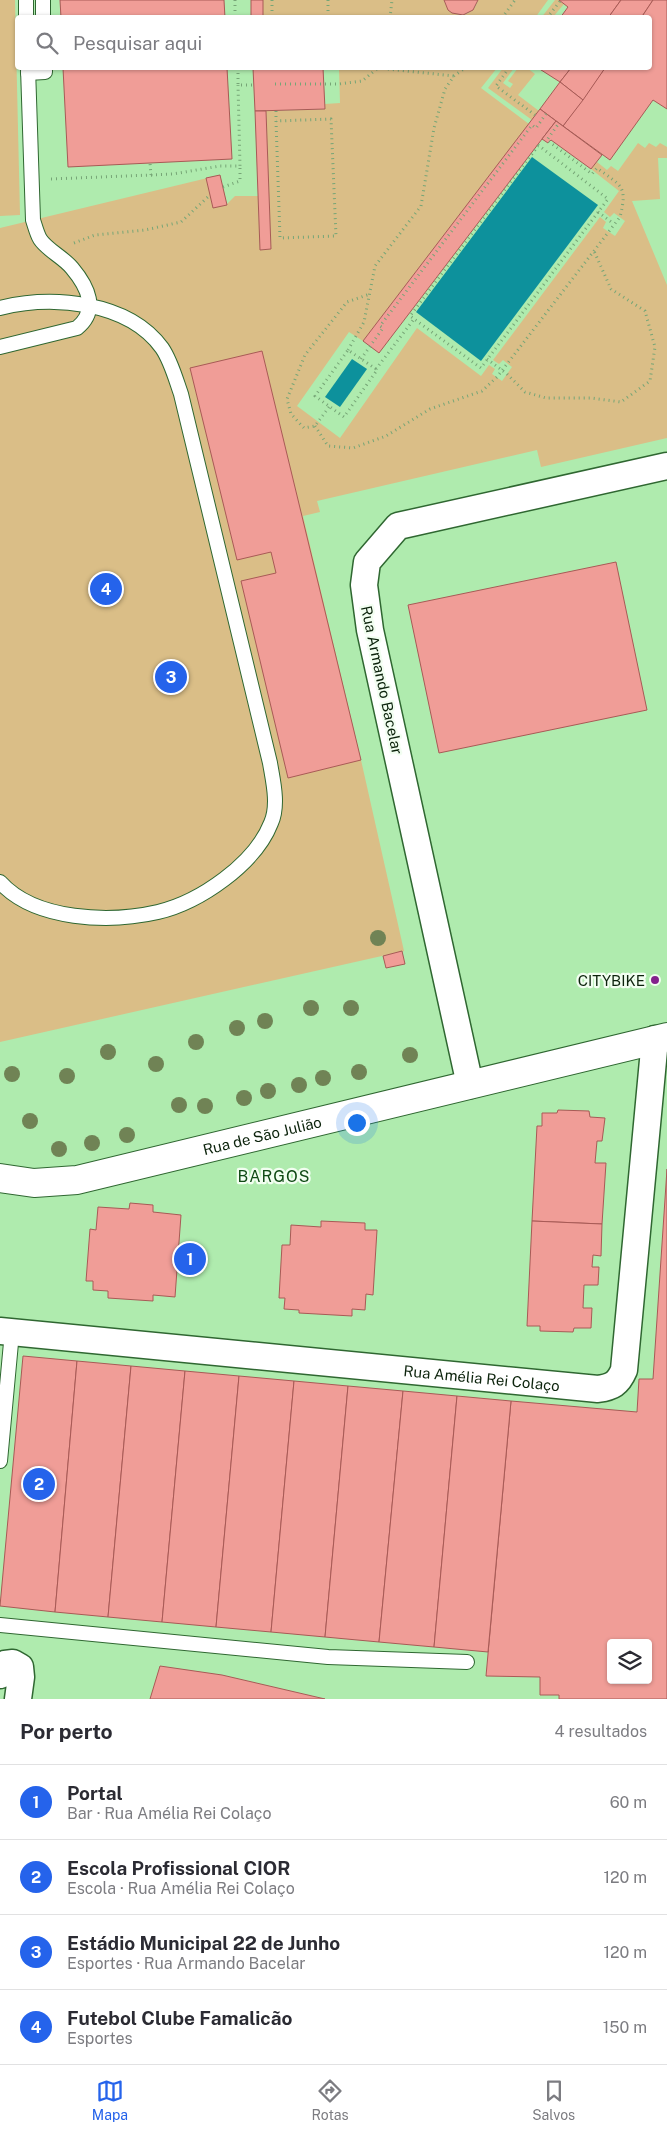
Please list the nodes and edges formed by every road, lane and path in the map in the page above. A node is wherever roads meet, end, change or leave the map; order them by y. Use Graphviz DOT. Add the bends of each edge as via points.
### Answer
graph roads {
  1 [pos="26,0"];
  2 [pos="43,0"];
  3 [pos="234,0"];
  4 [pos="272,0"];
  5 [pos="328,0"];
  6 [pos="392,0"];
  7 [pos="515,0"];
  8 [pos="558,1"];
  9 [pos="26,15"];
  10 [pos="43,15"];
  11 [pos="235,15"];
  12 [pos="272,15"];
  13 [pos="328,15"];
  14 [pos="390,15"];
  15 [pos="504,15"];
  16 [pos="549,15"];
  17 [pos="28,70"];
  18 [pos="45,70"];
  19 [pos="238,70"];
  20 [pos="376,70"];
  21 [pos="397,70"];
  22 [pos="462,70"];
  23 [pos="508,70"];
  24 [pos="454,76"];
  25 [pos="254,84"];
  26 [pos="275,84"];
  27 [pos="238,85"];
  28 [pos="276,111"];
  29 [pos="546,114"];
  30 [pos="535,115"];
  31 [pos="276,121"];
  32 [pos="559,123"];
  33 [pos="150,163"];
  34 [pos="240,166"];
  35 [pos="151,175"];
  36 [pos="50,179"];
  37 [pos="222,187"];
  38 [pos="210,195"];
  39 [pos="595,213"];
  40 [pos="614,224"];
  41 [pos="53,251"];
  42 [pos="594,251"];
  43 [pos="370,294"];
  44 [pos="91,307"];
  45 [pos="0,308"];
  46 [pos="414,318"];
  47 [pos="0,347"];
  48 [pos="348,350"];
  49 [pos="488,351"];
  50 [pos="492,354"];
  51 [pos="361,359"];
  52 [pos="487,359"];
  53 [pos="376,369"];
  54 [pos="502,370"];
  55 [pos="329,407"];
  56 [pos="314,426"];
  57 [pos="667,466"];
  58 [pos="0,882"];
  59 [pos="661,1038"];
  60 [pos="470,1085"];
  61 [pos="0,1178"];
  62 [pos="6,1331"];
  63 [pos="0,1461"];
  64 [pos="0,1625"];
  65 [pos="467,1662"];
  66 [pos="0,1675"];
  67 [pos="18,1699"];
  1 -- 9 [label="lane"];
  2 -- 10 [label="lane"];
  3 -- 11 [label="path"];
  4 -- 12 [label="path"];
  5 -- 13 [label="path"];
  6 -- 14 [label="path"];
  7 -- 15 [label="path"];
  8 -- 16 [label="path"];
  17 -- 18 [label="lane"];
  17 -- 41 [label="lane" via="33,220 40,238"];
  19 -- 27 [label="path"];
  20 -- 26 [label="path" via="362,81"];
  21 -- 24 [label="path"];
  22 -- 24 [label="path"];
  23 -- 30 [label="path" via="496,86"];
  24 -- 43 [label="path" via="445,89 434,128 421,206 375,266"];
  25 -- 27 [label="path"];
  27 -- 34 [label="path"];
  28 -- 31 [label="path"];
  29 -- 51 [label="path" via="536,128 532,125 392,310"];
  31 -- 31 [label="path" via="331,119 336,236 280,238"];
  32 -- 40 [label="path" via="547,140 592,174 597,168 620,186 624,194 623,204 620,217"];
  33 -- 35 [label="path"];
  34 -- 35 [label="path"];
  34 -- 37 [label="path" via="240,181"];
  35 -- 36 [label="path"];
  38 -- 41 [label="path" via="181,222 145,230 95,235"];
  39 -- 40 [label="path"];
  39 -- 46 [label="path" via="608,198 538,146 410,316"];
  39 -- 50 [label="path"];
  40 -- 42 [label="path"];
  41 -- 44 [label="lane" via="72,267 85,288"];
  42 -- 54 [label="path"];
  42 -- 54 [label="path" via="611,289 644,311 655,347 650,381 621,402 546,398 525,392"];
  43 -- 48 [label="path" via="364,322"];
  43 -- 56 [label="path" via="347,302 306,355 287,399 291,414 304,428"];
  44 -- 45 [label="lane" via="39,302"];
  44 -- 47 [label="lane" via="86,321 78,328"];
  44 -- 58 [label="lane" via="118,315 142,329 162,349 181,394 270,763 275,802 272,822 261,842 245,860 207,891 158,912 110,918 58,913 9,893"];
  46 -- 52 [label="path" via="481,368"];
  46 -- 53 [label="path"];
  48 -- 51 [label="path"];
  48 -- 55 [label="path" via="315,396"];
  49 -- 50 [label="path"];
  50 -- 52 [label="path"];
  51 -- 53 [label="path"];
  52 -- 54 [label="path"];
  53 -- 55 [label="path" via="344,417"];
  54 -- 56 [label="path" via="482,391 430,409 386,436 353,448 328,446"];
  55 -- 56 [label="path"];
  57 -- 60 [label="street, Rua Armando Bacelar" via="398,526 367,562 364,585 370,630"];
  59 -- 60 [label="street, Rua de São Julião"];
  59 -- 62 [label="street, Rua Amélia Rei Colaço" via="624,1370 619,1381 610,1387 588,1388"];
  60 -- 61 [label="street, Rua de São Julião" via="78,1180 34,1183"];
  62 -- 63 [label="lane"];
  64 -- 65 [label="lane" via="328,1657"];
  66 -- 67 [label="street" via="5,1664 13,1663 20,1667"];
}
